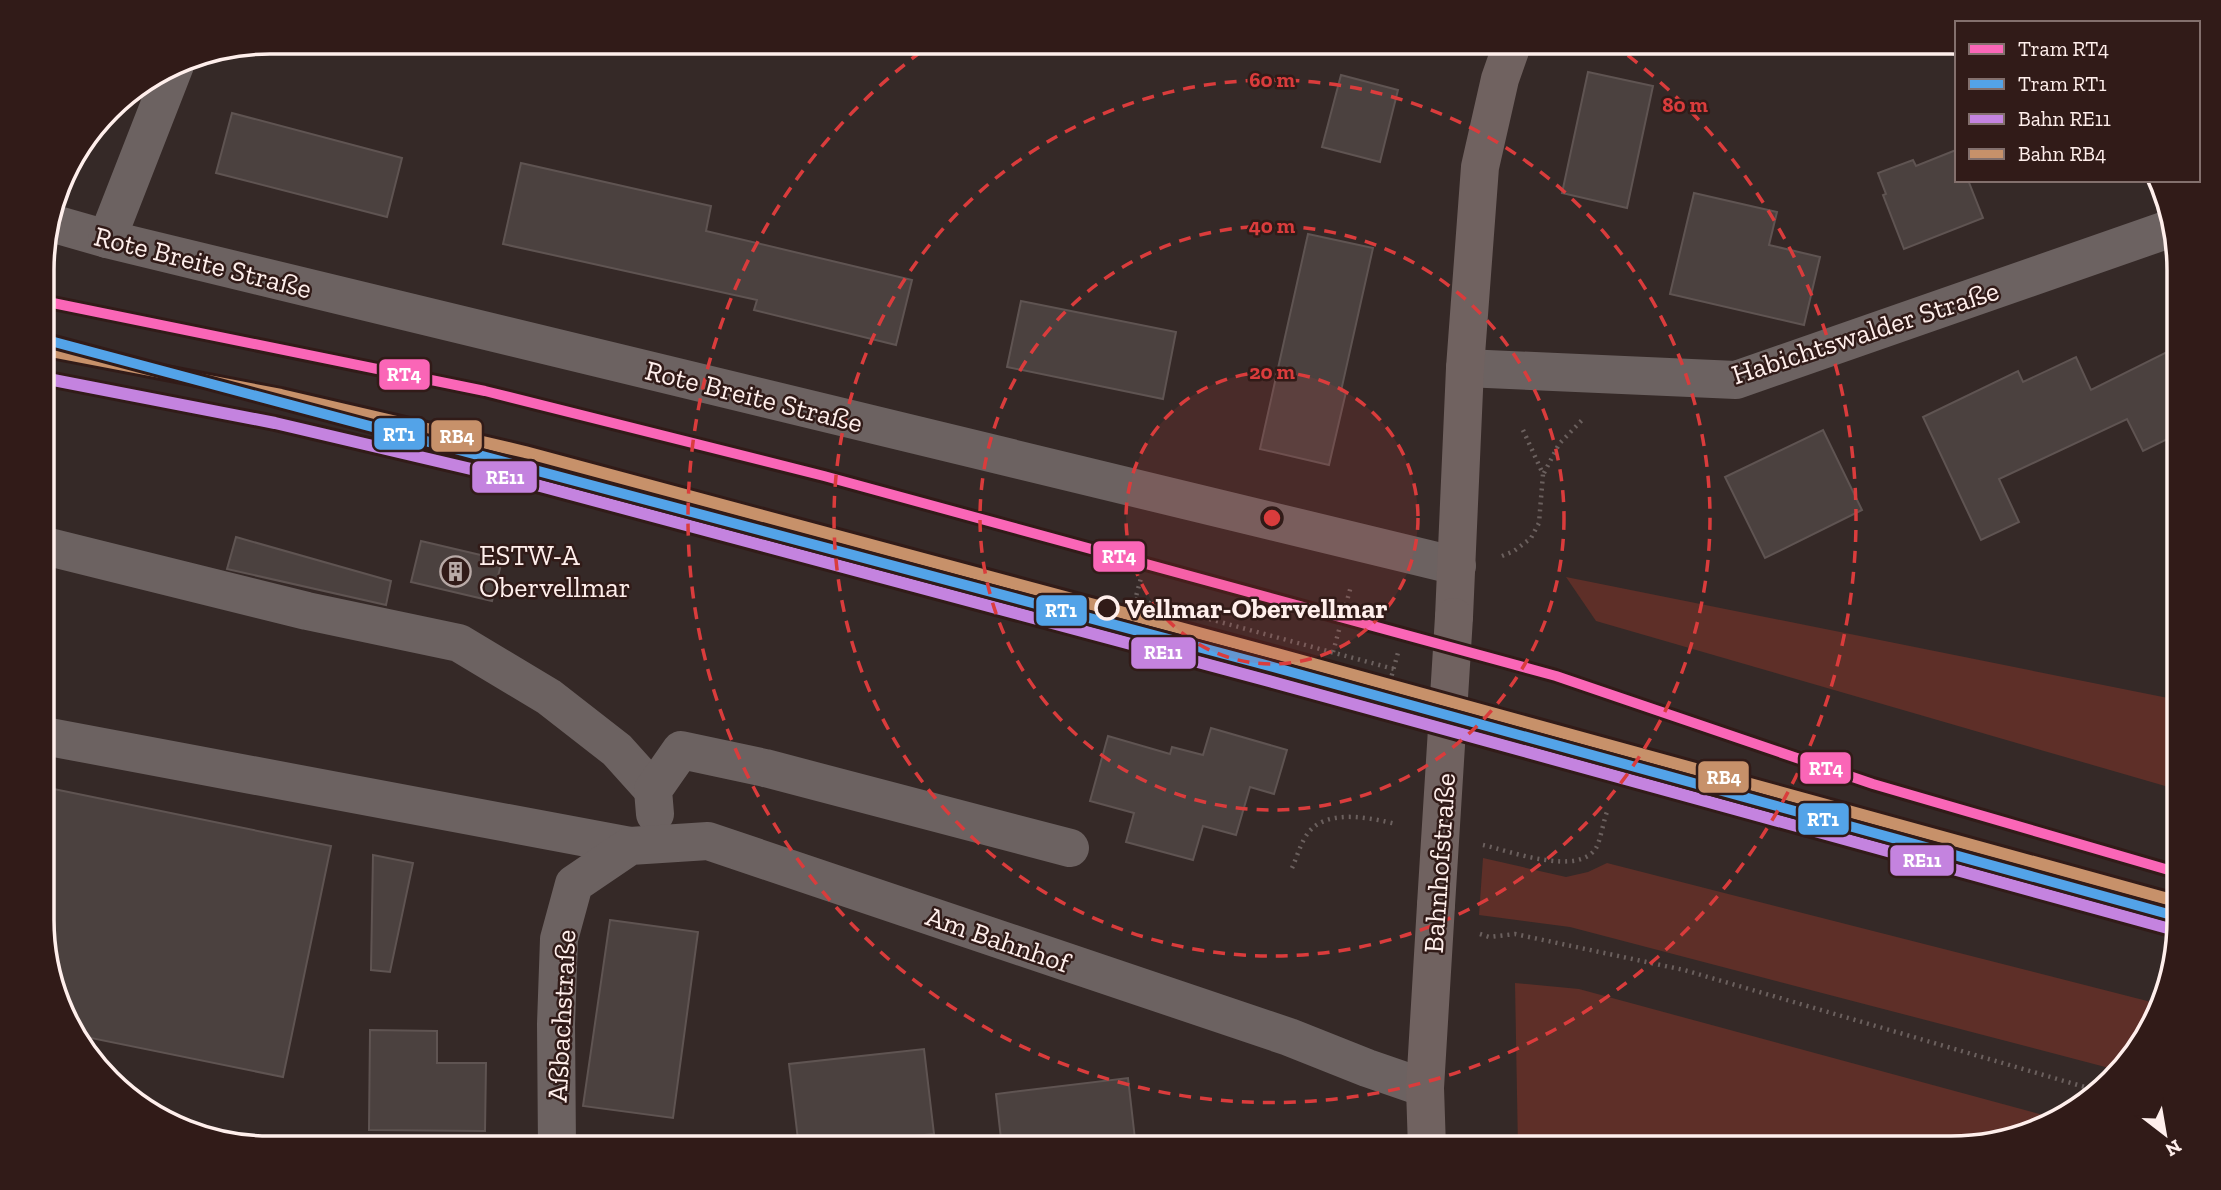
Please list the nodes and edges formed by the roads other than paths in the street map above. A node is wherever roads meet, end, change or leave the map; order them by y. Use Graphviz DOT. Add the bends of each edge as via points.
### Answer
graph roads {
  1 [pos="1509,54"];
  2 [pos="169,80"];
  3 [pos="59,225"];
  4 [pos="2163,231"];
  5 [pos="107,239"];
  6 [pos="1465,368"];
  7 [pos="55,548"];
  8 [pos="1474,564"];
  9 [pos="54,738"];
  10 [pos="653,790"];
  11 [pos="644,845"];
  12 [pos="1070,848"];
  13 [pos="574,884"];
  14 [pos="1425,1088"];
  15 [pos="1427,1135"];
  16 [pos="557,1136"];
  1 -- 6 [label="main road, Bahnhofstraße" via="1480,167"];
  2 -- 5 [label="street"];
  3 -- 5 [label="street, Rote Breite Straße"];
  4 -- 6 [label="street, Habichtswalder Straße" via="1736,380"];
  5 -- 8 [label="street, Rote Breite Straße"];
  6 -- 8 [label="main road, Bahnhofstraße"];
  7 -- 10 [label="street" via="459,643 549,697 617,750"];
  8 -- 14 [label="main road, Bahnhofstraße, bridge" via="1454,617"];
  9 -- 11 [label="street"];
  10 -- 11 [label="street"];
  10 -- 12 [label="street" via="681,750"];
  11 -- 13 [label="street, Am Bahnhof"];
  11 -- 14 [label="street, Am Bahnhof" via="708,841 1289,1037"];
  13 -- 16 [label="street, Aßbachstraße" via="559,939"];
  14 -- 15 [label="main road, Bahnhofstraße"];
}
